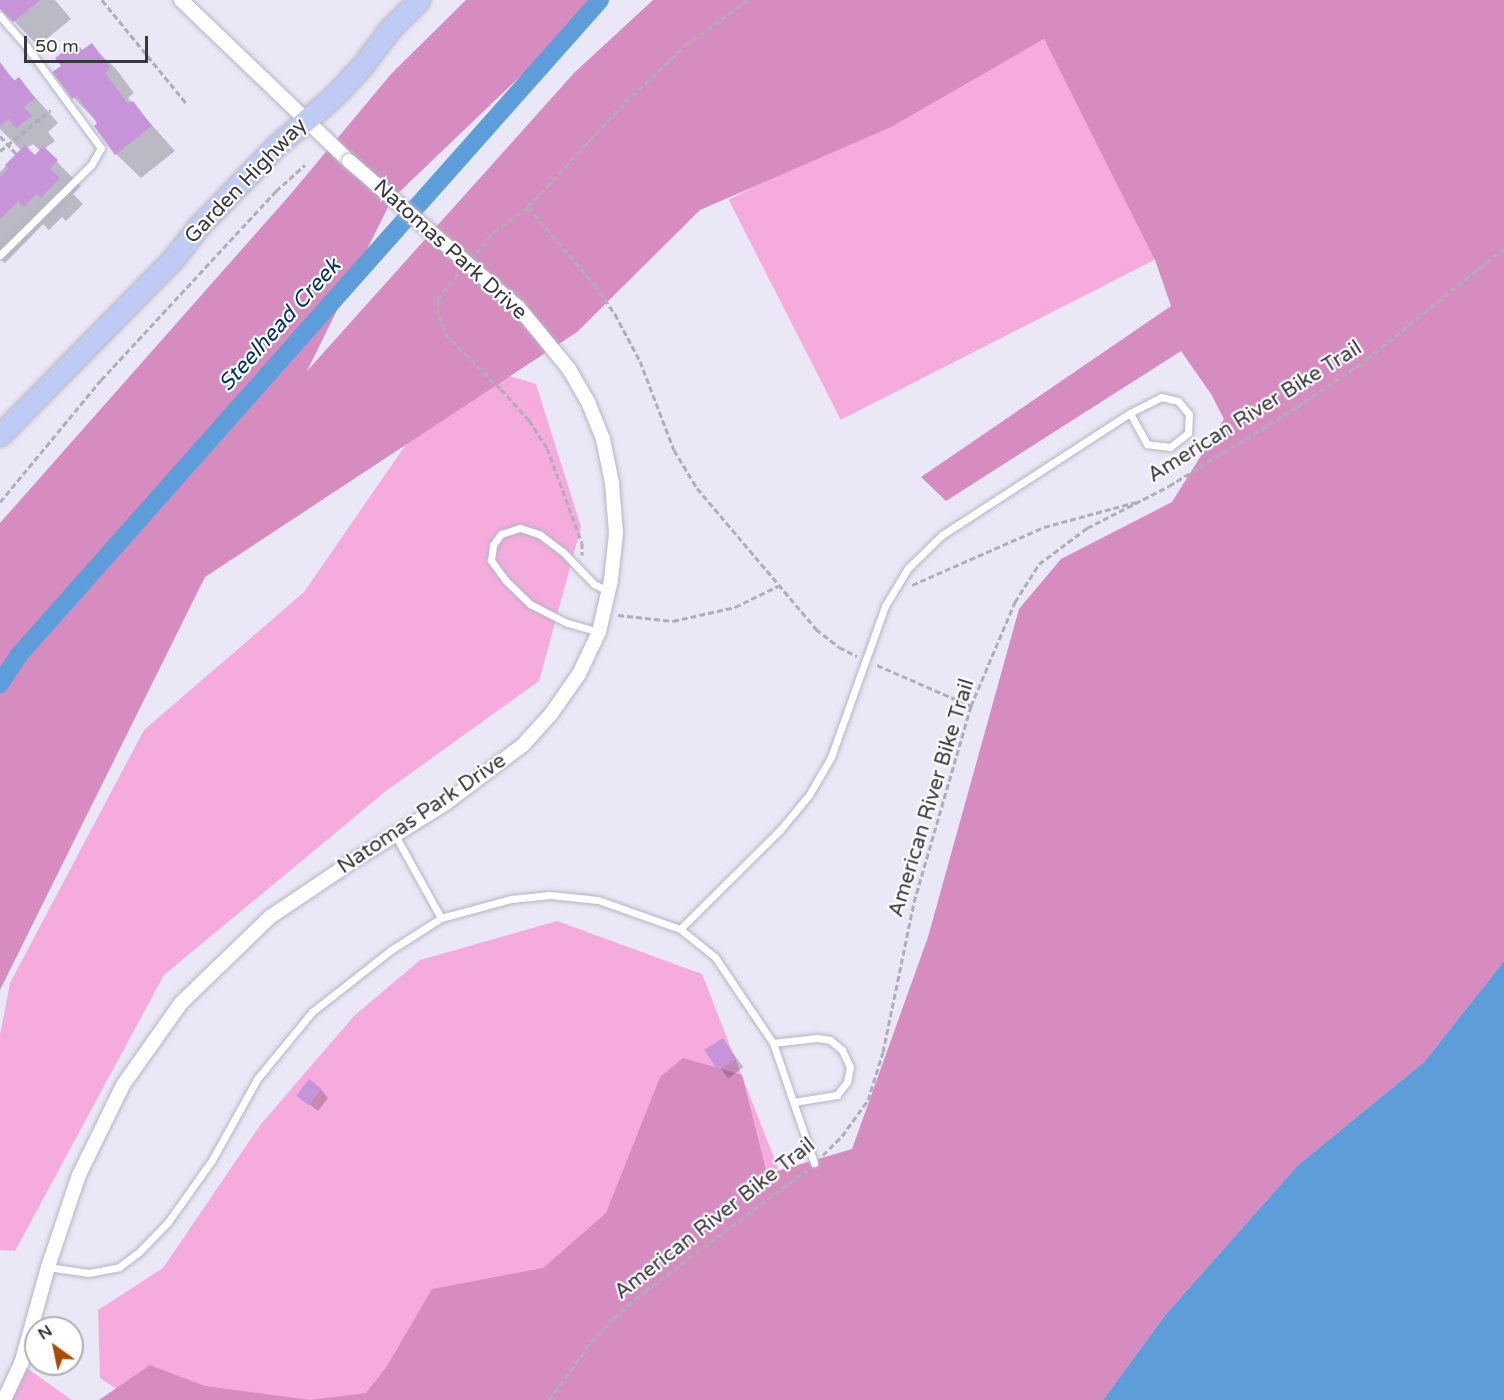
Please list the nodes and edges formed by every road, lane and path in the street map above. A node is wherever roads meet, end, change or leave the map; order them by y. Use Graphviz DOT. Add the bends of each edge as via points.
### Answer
graph roads {
  1 [pos="102,0"];
  2 [pos="181,0"];
  3 [pos="419,0"];
  4 [pos="747,0"];
  5 [pos="0,16"];
  6 [pos="186,103"];
  7 [pos="51,110"];
  8 [pos="306,119"];
  9 [pos="0,136"];
  10 [pos="7,145"];
  11 [pos="0,151"];
  12 [pos="16,154"];
  13 [pos="305,165"];
  14 [pos="528,207"];
  15 [pos="1504,248"];
  16 [pos="0,255"];
  17 [pos="471,259"];
  18 [pos="464,267"];
  19 [pos="72,362"];
  20 [pos="1130,413"];
  21 [pos="0,426"];
  22 [pos="0,435"];
  23 [pos="1143,500"];
  24 [pos="0,502"];
  25 [pos="582,572"];
  26 [pos="912,585"];
  27 [pos="778,586"];
  28 [pos="609,592"];
  29 [pos="603,614"];
  30 [pos="598,632"];
  31 [pos="866,660"];
  32 [pos="971,706"];
  33 [pos="395,835"];
  34 [pos="441,918"];
  35 [pos="680,929"];
  36 [pos="773,1043"];
  37 [pos="794,1102"];
  38 [pos="814,1163"];
  39 [pos="48,1267"];
  40 [pos="4,1400"];
  41 [pos="549,1400"];
  1 -- 6 [label="path"];
  2 -- 8 [label="street, Natomas Park Drive"];
  3 -- 8 [label="main road, Garden Highway" via="389,30 362,66"];
  4 -- 14 [label="path" via="685,46 625,102"];
  5 -- 16 [label="lane" via="101,148 91,165"];
  7 -- 10 [label="path"];
  8 -- 19 [label="main road, Garden Highway"];
  8 -- 28 [label="street, Natomas Park Drive, bridge" via="518,307 569,369 603,439 612,483 616,533"];
  9 -- 10 [label="path"];
  10 -- 11 [label="path"];
  10 -- 12 [label="path"];
  13 -- 24 [label="path" via="276,191 101,380"];
  14 -- 17 [label="path" via="494,232"];
  14 -- 27 [label="path" via="615,314 691,478"];
  15 -- 23 [label="path, American River Bike Trail" via="1367,359 1288,413"];
  18 -- 25 [label="path" via="438,299 445,334 501,389 548,448 582,543"];
  19 -- 21 [label="main road, Garden Highway"];
  19 -- 22 [label="main road, Garden Highway"];
  20 -- 20 [label="lane" via="1161,397 1178,401 1189,414 1188,433 1170,447 1147,444"];
  20 -- 31 [label="lane" via="942,535 908,568 885,606"];
  23 -- 26 [label="path" via="1044,527"];
  23 -- 32 [label="path, American River Bike Trail" via="1087,528 1039,564 1015,602"];
  25 -- 28 [label="lane"];
  25 -- 30 [label="lane" via="547,540 520,528 501,534 493,545 491,560 530,604 567,623"];
  27 -- 29 [label="path" via="735,607 673,621"];
  27 -- 31 [label="path" via="816,629 839,647"];
  28 -- 29 [label="street, Natomas Park Drive"];
  29 -- 30 [label="street, Natomas Park Drive"];
  30 -- 33 [label="street, Natomas Park Drive" via="579,674 523,745"];
  31 -- 32 [label="path"];
  31 -- 35 [label="lane" via="831,757 809,795 780,830"];
  32 -- 38 [label="path, American River Bike Trail" via="914,902 883,1052 868,1100 842,1136"];
  33 -- 34 [label="lane"];
  33 -- 39 [label="street, Natomas Park Drive" via="270,917 181,1003 123,1085 79,1174"];
  34 -- 35 [label="lane" via="511,899 550,895 597,900"];
  34 -- 39 [label="lane" via="391,950 312,1012 257,1079 212,1160 140,1251 119,1267 89,1273"];
  35 -- 36 [label="lane" via="715,957"];
  36 -- 37 [label="lane"];
  36 -- 37 [label="lane" via="830,1040 843,1050 850,1067 847,1082 837,1095"];
  37 -- 38 [label="lane"];
  38 -- 41 [label="path, American River Bike Trail" via="614,1318 591,1341"];
  39 -- 40 [label="street, Natomas Park Drive" via="21,1364"];
}
